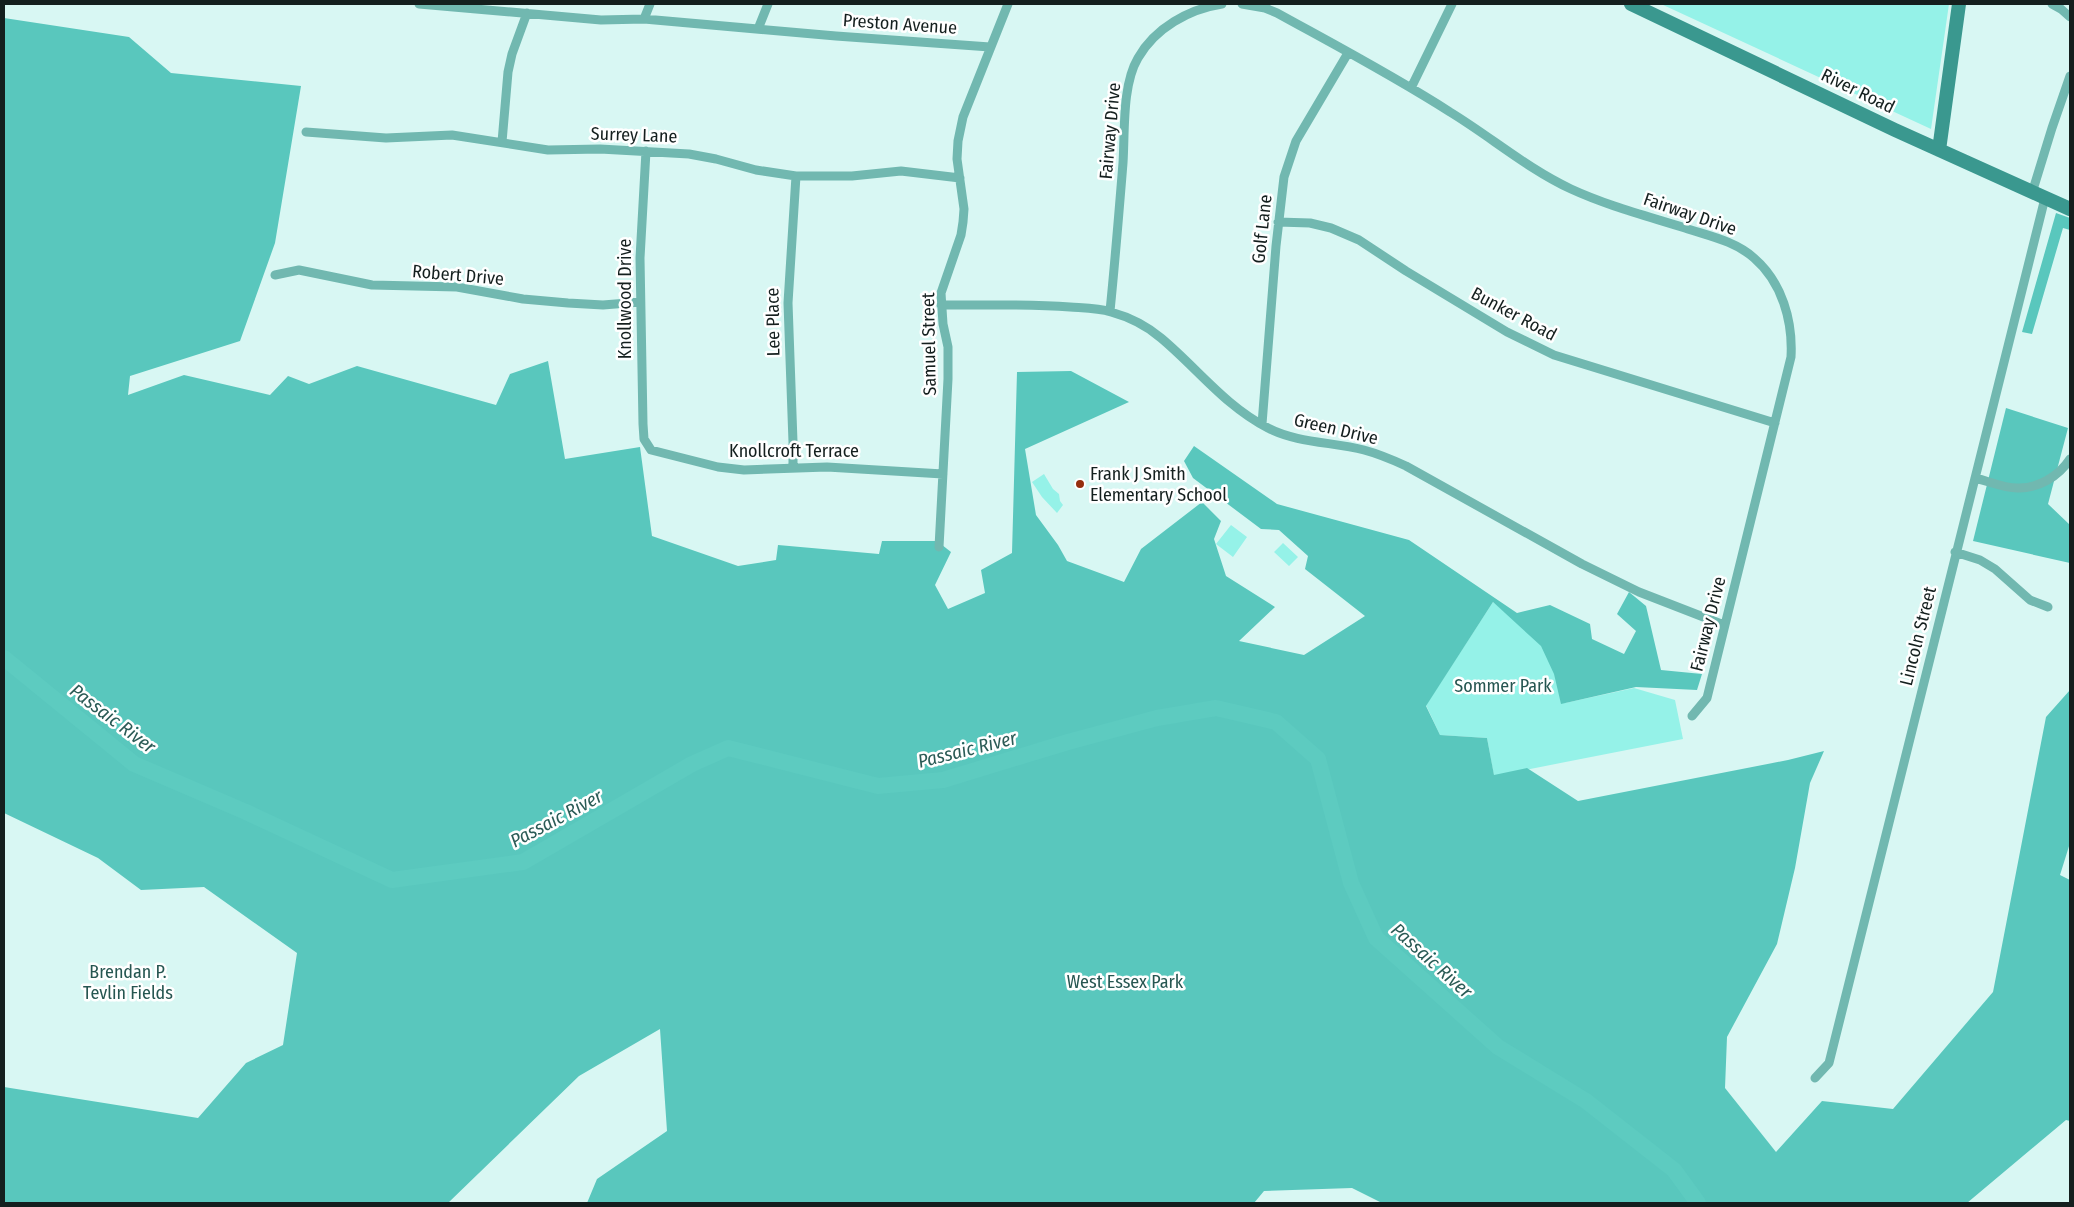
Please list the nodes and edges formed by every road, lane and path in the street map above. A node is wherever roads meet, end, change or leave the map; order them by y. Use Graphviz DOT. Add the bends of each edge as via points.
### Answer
graph roads {
  1 [pos="419,4"];
  2 [pos="650,4"];
  3 [pos="768,4"];
  4 [pos="1008,4"];
  5 [pos="1222,4"];
  6 [pos="1242,4"];
  7 [pos="1452,4"];
  8 [pos="1631,4"];
  9 [pos="1958,4"];
  10 [pos="2052,4"];
  11 [pos="473,6"];
  12 [pos="527,13"];
  13 [pos="2070,17"];
  14 [pos="644,19"];
  15 [pos="758,29"];
  16 [pos="990,47"];
  17 [pos="1348,53"];
  18 [pos="2070,76"];
  19 [pos="1412,88"];
  20 [pos="306,132"];
  21 [pos="502,142"];
  22 [pos="1939,150"];
  23 [pos="646,151"];
  24 [pos="796,176"];
  25 [pos="960,178"];
  26 [pos="2039,195"];
  27 [pos="2070,209"];
  28 [pos="1278,222"];
  29 [pos="275,275"];
  30 [pos="640,302"];
  31 [pos="941,305"];
  32 [pos="1110,311"];
  33 [pos="1774,423"];
  34 [pos="1262,424"];
  35 [pos="648,446"];
  36 [pos="2070,459"];
  37 [pos="793,468"];
  38 [pos="943,474"];
  39 [pos="1975,478"];
  40 [pos="939,547"];
  41 [pos="1955,552"];
  42 [pos="2048,607"];
  43 [pos="1724,624"];
  44 [pos="1692,716"];
  45 [pos="1815,1078"];
  1 -- 11 [label="street, Preston Avenue"];
  2 -- 14 [label="street"];
  3 -- 15 [label="street"];
  4 -- 16 [label="street, Samuel Street"];
  5 -- 32 [label="street, Fairway Drive" via="1195,10 1167,27 1144,48 1132,71"];
  6 -- 17 [label="street, Fairway Drive" via="1277,13"];
  7 -- 19 [label="street"];
  8 -- 22 [label="street, River Road"];
  9 -- 22 [label="street"];
  10 -- 13 [label="street"];
  11 -- 12 [label="street, Preston Avenue"];
  12 -- 14 [label="street, Preston Avenue" via="601,20"];
  12 -- 21 [label="street" via="508,72"];
  14 -- 15 [label="street, Preston Avenue"];
  15 -- 16 [label="street, Preston Avenue"];
  16 -- 25 [label="street, Samuel Street" via="960,129 957,159"];
  17 -- 19 [label="street, Fairway Drive"];
  17 -- 28 [label="street, Golf Lane" via="1296,141 1289,158"];
  18 -- 26 [label="street, Lincoln Street" via="2049,137"];
  19 -- 33 [label="street, Fairway Drive" via="1570,188 1599,201 1728,242 1754,258 1773,281 1790,325 1791,357"];
  20 -- 21 [label="street, Surrey Lane" via="386,138 452,135"];
  21 -- 23 [label="street, Surrey Lane" via="548,150"];
  22 -- 26 [label="street, River Road"];
  23 -- 24 [label="street, Surrey Lane" via="689,154"];
  23 -- 30 [label="street, Knollwood Drive"];
  24 -- 25 [label="street, Surrey Lane" via="852,176 901,171"];
  24 -- 37 [label="street, Lee Place" via="788,303"];
  25 -- 31 [label="street, Samuel Street" via="963,222 946,276"];
  26 -- 27 [label="street, River Road"];
  26 -- 39 [label="street, Lincoln Street"];
  28 -- 33 [label="street, Bunker Road" via="1310,223 1358,240 1507,332 1554,355"];
  28 -- 34 [label="street, Golf Lane"];
  29 -- 30 [label="street, Robert Drive" via="299,270 372,285 457,287 568,303"];
  30 -- 35 [label="street, Knollwood Drive" via="643,424"];
  31 -- 32 [label="street, Green Drive" via="1052,306"];
  31 -- 38 [label="street, Samuel Street" via="948,347"];
  32 -- 34 [label="street, Green Drive" via="1146,327 1161,338 1216,391 1242,413"];
  33 -- 43 [label="street, Fairway Drive"];
  34 -- 43 [label="street, Green Drive" via="1295,437 1387,457 1631,588"];
  35 -- 37 [label="street, Knollcroft Terrace" via="651,450 718,467 744,470"];
  36 -- 39 [label="street" via="2048,480 2030,487 2016,488"];
  37 -- 38 [label="street, Knollcroft Terrace" via="860,468"];
  38 -- 40 [label="street, Samuel Street"];
  39 -- 41 [label="street, Lincoln Street"];
  41 -- 42 [label="street" via="1980,560 2030,600"];
  41 -- 45 [label="street, Lincoln Street" via="1829,1063"];
  43 -- 44 [label="street, Fairway Drive" via="1707,698"];
}
